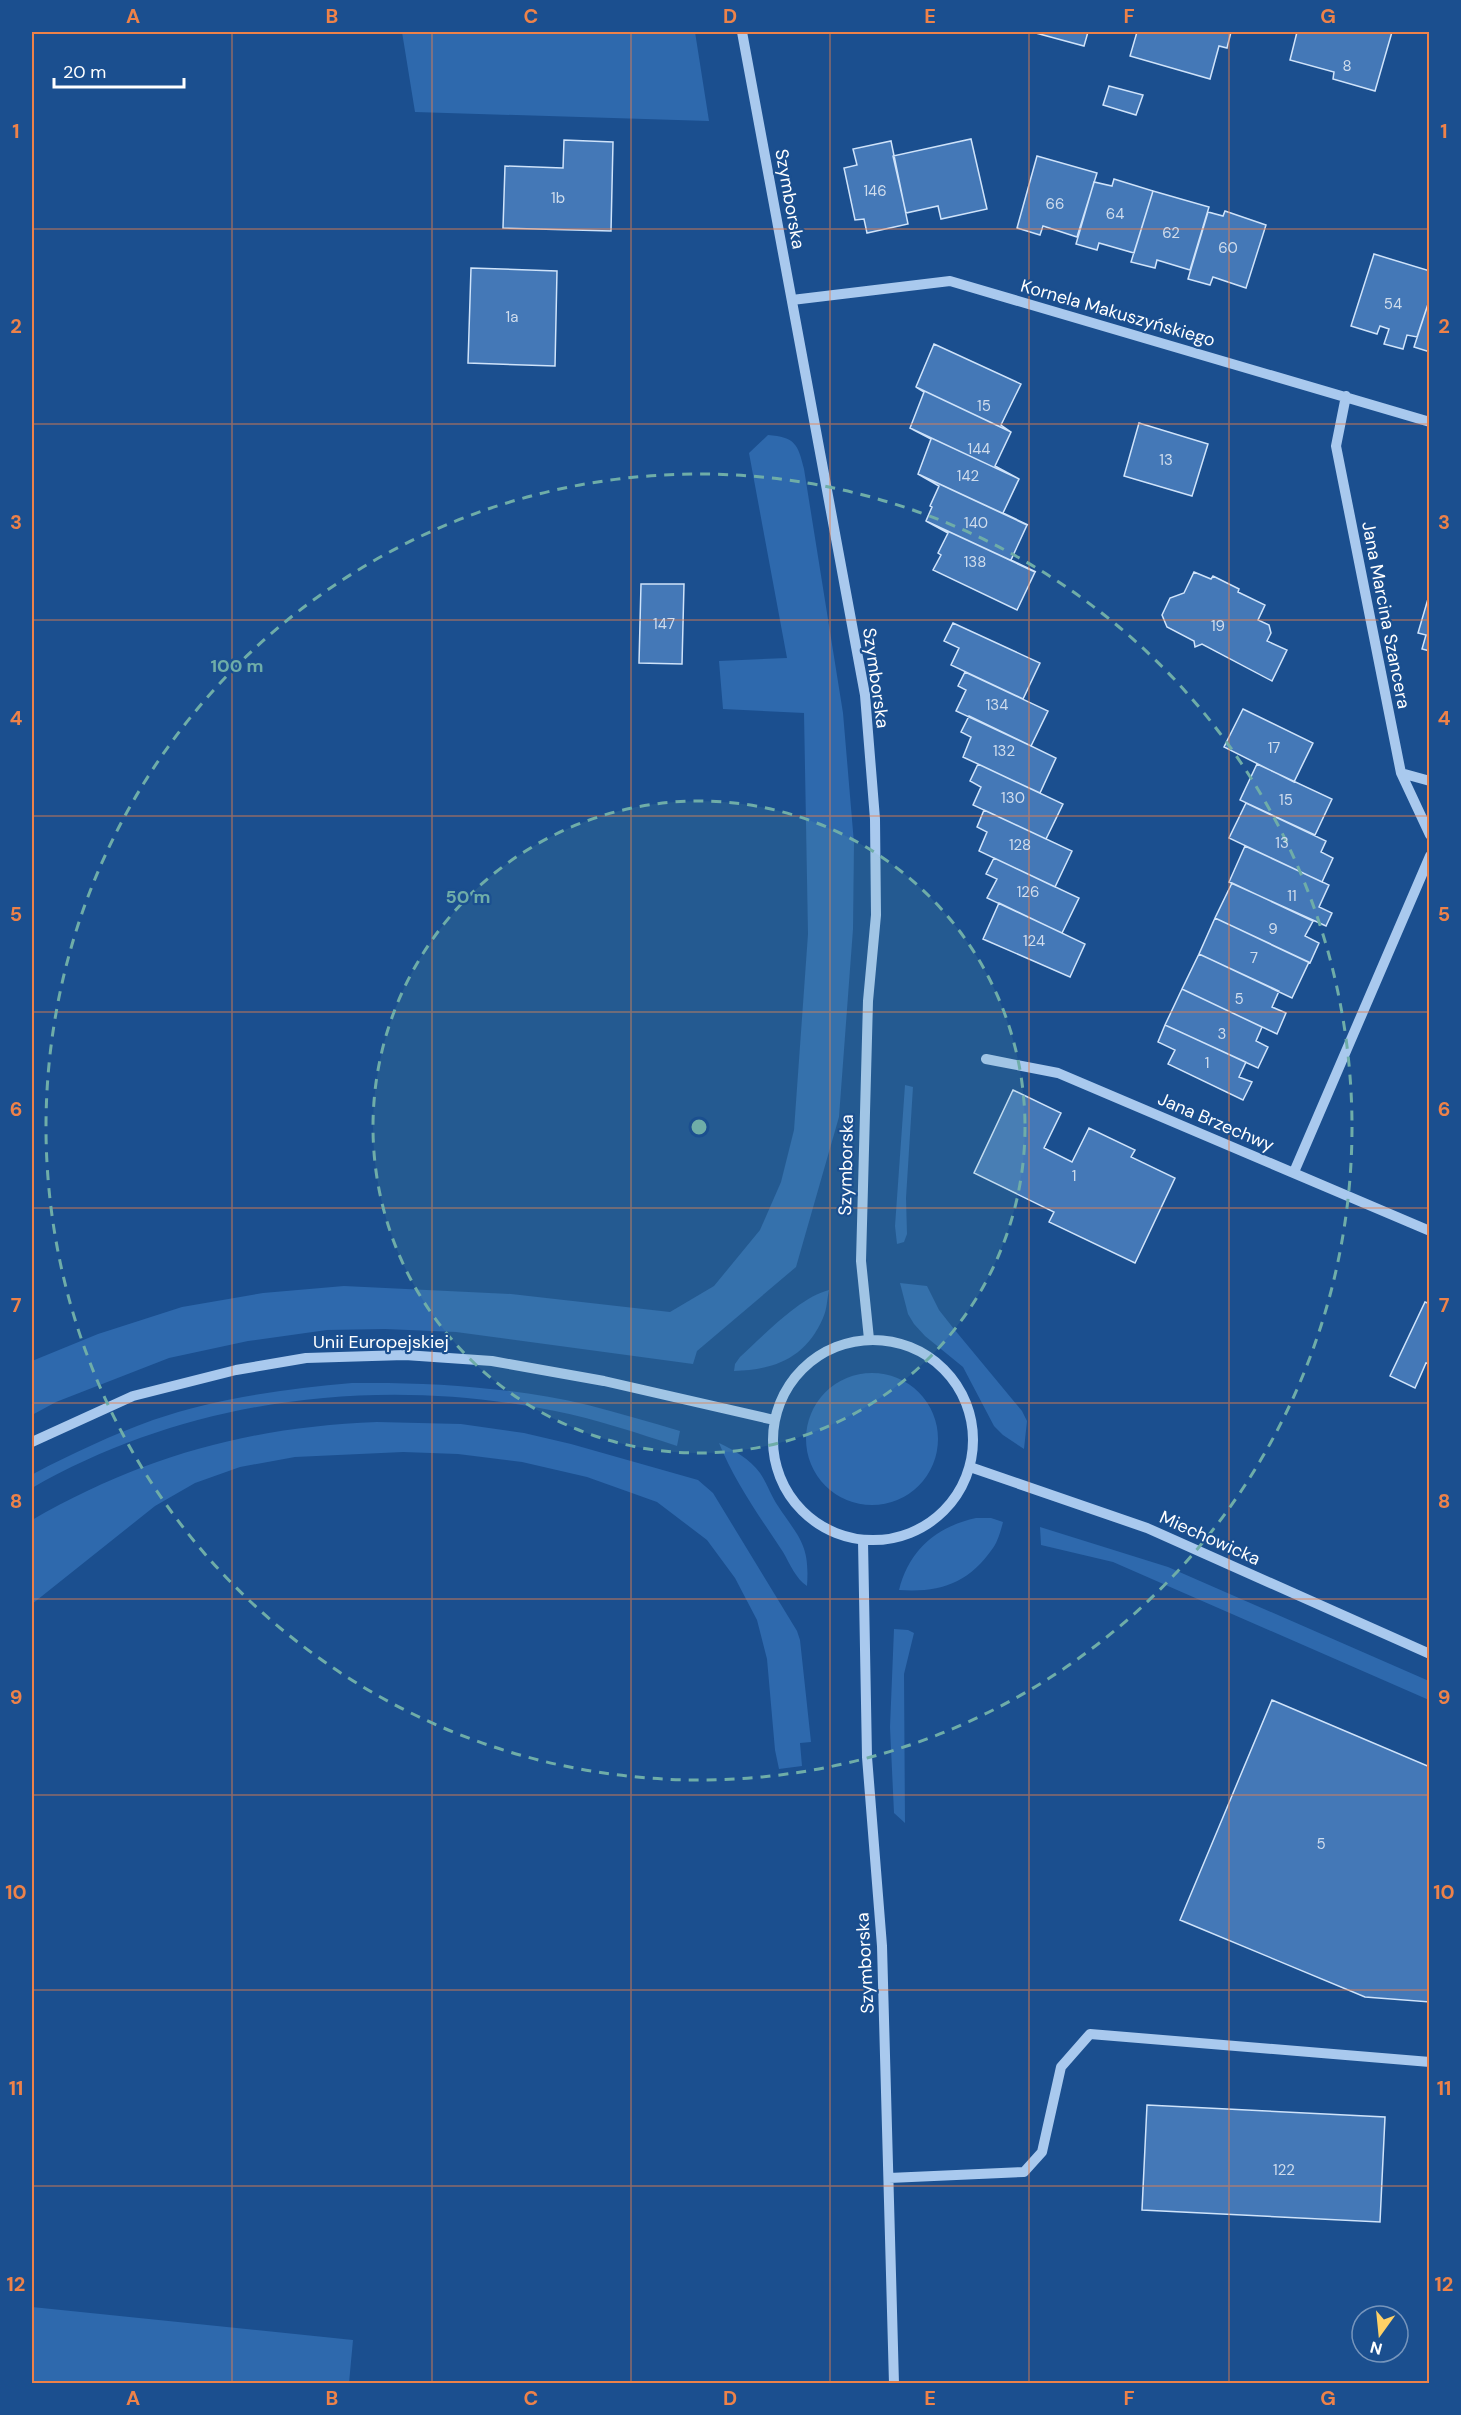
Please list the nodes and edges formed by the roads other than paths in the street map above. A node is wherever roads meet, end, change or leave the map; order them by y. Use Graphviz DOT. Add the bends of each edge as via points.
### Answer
graph roads {
  1 [pos="742,32"];
  2 [pos="792,300"];
  3 [pos="1346,396"];
  4 [pos="1430,422"];
  5 [pos="1401,773"];
  6 [pos="1430,781"];
  7 [pos="1430,835"];
  8 [pos="1430,856"];
  9 [pos="986,1059"];
  10 [pos="1294,1172"];
  11 [pos="1430,1231"];
  12 [pos="869,1339"];
  13 [pos="774,1420"];
  14 [pos="32,1442"];
  15 [pos="970,1467"];
  16 [pos="863,1541"];
  17 [pos="1430,1654"];
  18 [pos="1430,2062"];
  19 [pos="889,2178"];
  20 [pos="894,2384"];
  1 -- 2 [label="street, Szymborska"];
  2 -- 3 [label="street, Kornela Makuszyńskiego" via="950,281"];
  2 -- 12 [label="street, Szymborska" via="865,695 875,819 876,915 868,1000 861,1260"];
  3 -- 4 [label="street, Kornela Makuszyńskiego"];
  3 -- 5 [label="street, Jana Marcina Szancera" via="1336,446"];
  5 -- 6 [label="street"];
  5 -- 7 [label="street, Jana Marcina Szancera"];
  8 -- 10 [label="street"];
  9 -- 10 [label="street, Jana Brzechwy" via="1058,1073"];
  10 -- 11 [label="street, Jana Brzechwy"];
  12 -- 13 [label="street" via="841,1342 797,1372"];
  12 -- 15 [label="street" via="923,1351 951,1375 969,1408 974,1434"];
  13 -- 14 [label="street, Unii Europejskiej" via="604,1381 492,1362 405,1355 306,1358 236,1370 133,1396"];
  13 -- 16 [label="street" via="771,1451 786,1494 819,1527"];
  15 -- 16 [label="street" via="964,1485 939,1516 903,1536"];
  15 -- 17 [label="street, Miechowicka" via="1147,1528"];
  16 -- 19 [label="street, Szymborska" via="867,1757 882,1946"];
  18 -- 19 [label="street" via="1090,2034 1061,2067 1042,2152 1024,2172"];
  19 -- 20 [label="street, Szymborska"];
}
